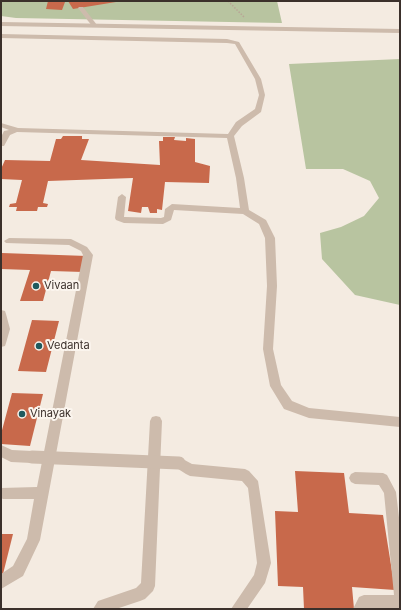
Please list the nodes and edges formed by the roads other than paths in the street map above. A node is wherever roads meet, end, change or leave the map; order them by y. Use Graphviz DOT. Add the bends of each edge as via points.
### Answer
graph roads {
  1 [pos="81,8"];
  2 [pos="1,24"];
  3 [pos="94,25"];
  4 [pos="400,31"];
  5 [pos="1,36"];
  6 [pos="1,125"];
  7 [pos="16,130"];
  8 [pos="230,136"];
  9 [pos="1,144"];
  10 [pos="122,197"];
  11 [pos="245,211"];
  12 [pos="9,241"];
  13 [pos="1,314"];
  14 [pos="1,343"];
  15 [pos="156,421"];
  16 [pos="400,422"];
  17 [pos="1,451"];
  18 [pos="356,478"];
  19 [pos="3,492"];
  20 [pos="43,493"];
  21 [pos="1,582"];
  22 [pos="400,593"];
  23 [pos="400,602"];
  24 [pos="100,609"];
  25 [pos="238,609"];
  26 [pos="360,609"];
  1 -- 3 [label="street"];
  2 -- 3 [label="street"];
  3 -- 4 [label="street"];
  5 -- 8 [label="street" via="227,41 237,44 258,79 262,95 258,110 239,124"];
  6 -- 7 [label="street"];
  7 -- 8 [label="street"];
  7 -- 9 [label="street" via="7,133"];
  8 -- 11 [label="street"];
  10 -- 11 [label="street" via="119,218 124,220 164,221 172,207"];
  11 -- 16 [label="street" via="263,222 270,238 272,286 268,349 276,386 288,405 309,413"];
  12 -- 20 [label="street" via="71,242 84,249 88,255"];
  13 -- 14 [label="street" via="6,329"];
  15 -- 24 [label="street" via="148,586 140,594"];
  17 -- 25 [label="street, bridge" via="11,456 179,462 190,470 245,475 254,485 264,563 260,578"];
  18 -- 22 [label="street" via="383,479 390,492"];
  19 -- 20 [label="street"];
  20 -- 21 [label="street" via="33,540 18,571"];
  23 -- 26 [label="street" via="364,602"];
}
